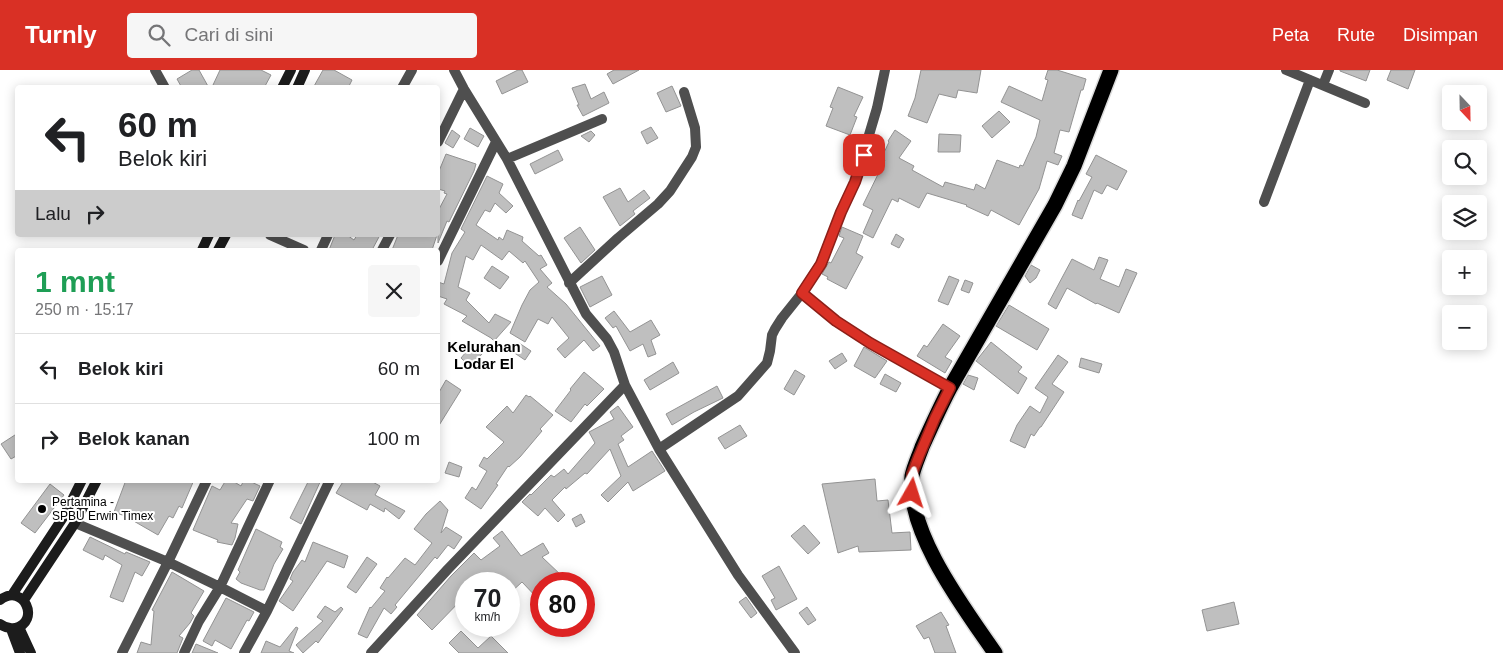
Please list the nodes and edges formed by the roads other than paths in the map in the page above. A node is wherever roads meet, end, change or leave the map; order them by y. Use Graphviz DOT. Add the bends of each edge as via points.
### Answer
graph roads {
  1 [pos="156,70"];
  2 [pos="291,70"];
  3 [pos="305,70"];
  4 [pos="412,70"];
  5 [pos="454,70"];
  6 [pos="885,70"];
  7 [pos="1112,70"];
  8 [pos="1286,70"];
  9 [pos="1329,70"];
  10 [pos="1310,80"];
  11 [pos="164,85"];
  12 [pos="284,85"];
  13 [pos="298,85"];
  14 [pos="404,85"];
  15 [pos="1323,85"];
  16 [pos="464,89"];
  17 [pos="684,92"];
  18 [pos="1365,103"];
  19 [pos="602,119"];
  20 [pos="440,138"];
  21 [pos="496,142"];
  22 [pos="506,159"];
  23 [pos="1264,202"];
  24 [pos="275,237"];
  25 [pos="299,248"];
  26 [pos="440,257"];
  27 [pos="569,283"];
  28 [pos="802,293"];
  29 [pos="625,385"];
  30 [pos="950,388"];
  31 [pos="659,449"];
  32 [pos="80,483"];
  33 [pos="95,483"];
  34 [pos="206,483"];
  35 [pos="269,483"];
  36 [pos="329,483"];
  37 [pos="75,523"];
  38 [pos="168,562"];
  39 [pos="220,587"];
  40 [pos="4,596"];
  41 [pos="24,600"];
  42 [pos="267,611"];
  43 [pos="7,628"];
  44 [pos="20,653"];
  45 [pos="31,653"];
  46 [pos="122,653"];
  47 [pos="184,653"];
  48 [pos="244,653"];
  49 [pos="371,653"];
  50 [pos="795,653"];
  51 [pos="995,653"];
  1 -- 11 [label="street"];
  2 -- 12 [label="main road"];
  3 -- 13 [label="main road"];
  4 -- 14 [label="street"];
  5 -- 16 [label="street"];
  6 -- 28 [label="street" via="855,182 821,264"];
  7 -- 30 [label="highway" via="1055,205"];
  8 -- 10 [label="street"];
  9 -- 15 [label="street"];
  10 -- 15 [label="street"];
  10 -- 23 [label="street"];
  15 -- 18 [label="street"];
  16 -- 20 [label="street"];
  16 -- 21 [label="street"];
  17 -- 27 [label="street" via="695,128 696,147 692,157 658,204"];
  19 -- 22 [label="street"];
  21 -- 22 [label="street"];
  21 -- 26 [label="street"];
  22 -- 27 [label="street"];
  24 -- 25 [label="street"];
  27 -- 29 [label="street" via="586,314 607,339"];
  28 -- 30 [label="street" via="843,326"];
  28 -- 31 [label="street" via="775,329 767,363 738,396"];
  29 -- 31 [label="street"];
  29 -- 49 [label="street"];
  30 -- 51 [label="highway" via="912,474 912,493 916,513 937,563"];
  31 -- 50 [label="street" via="738,575"];
  32 -- 40 [label="main road" via="64,516"];
  33 -- 37 [label="main road"];
  34 -- 38 [label="street"];
  35 -- 39 [label="street"];
  36 -- 42 [label="street"];
  37 -- 38 [label="street"];
  37 -- 41 [label="main road"];
  38 -- 39 [label="street"];
  38 -- 46 [label="street"];
  39 -- 42 [label="street"];
  39 -- 47 [label="street"];
  40 -- 41 [label="main road"];
  41 -- 43 [label="main road" via="28,612 24,623"];
  42 -- 48 [label="street"];
  43 -- 44 [label="main road"];
  43 -- 45 [label="main road"];
}
